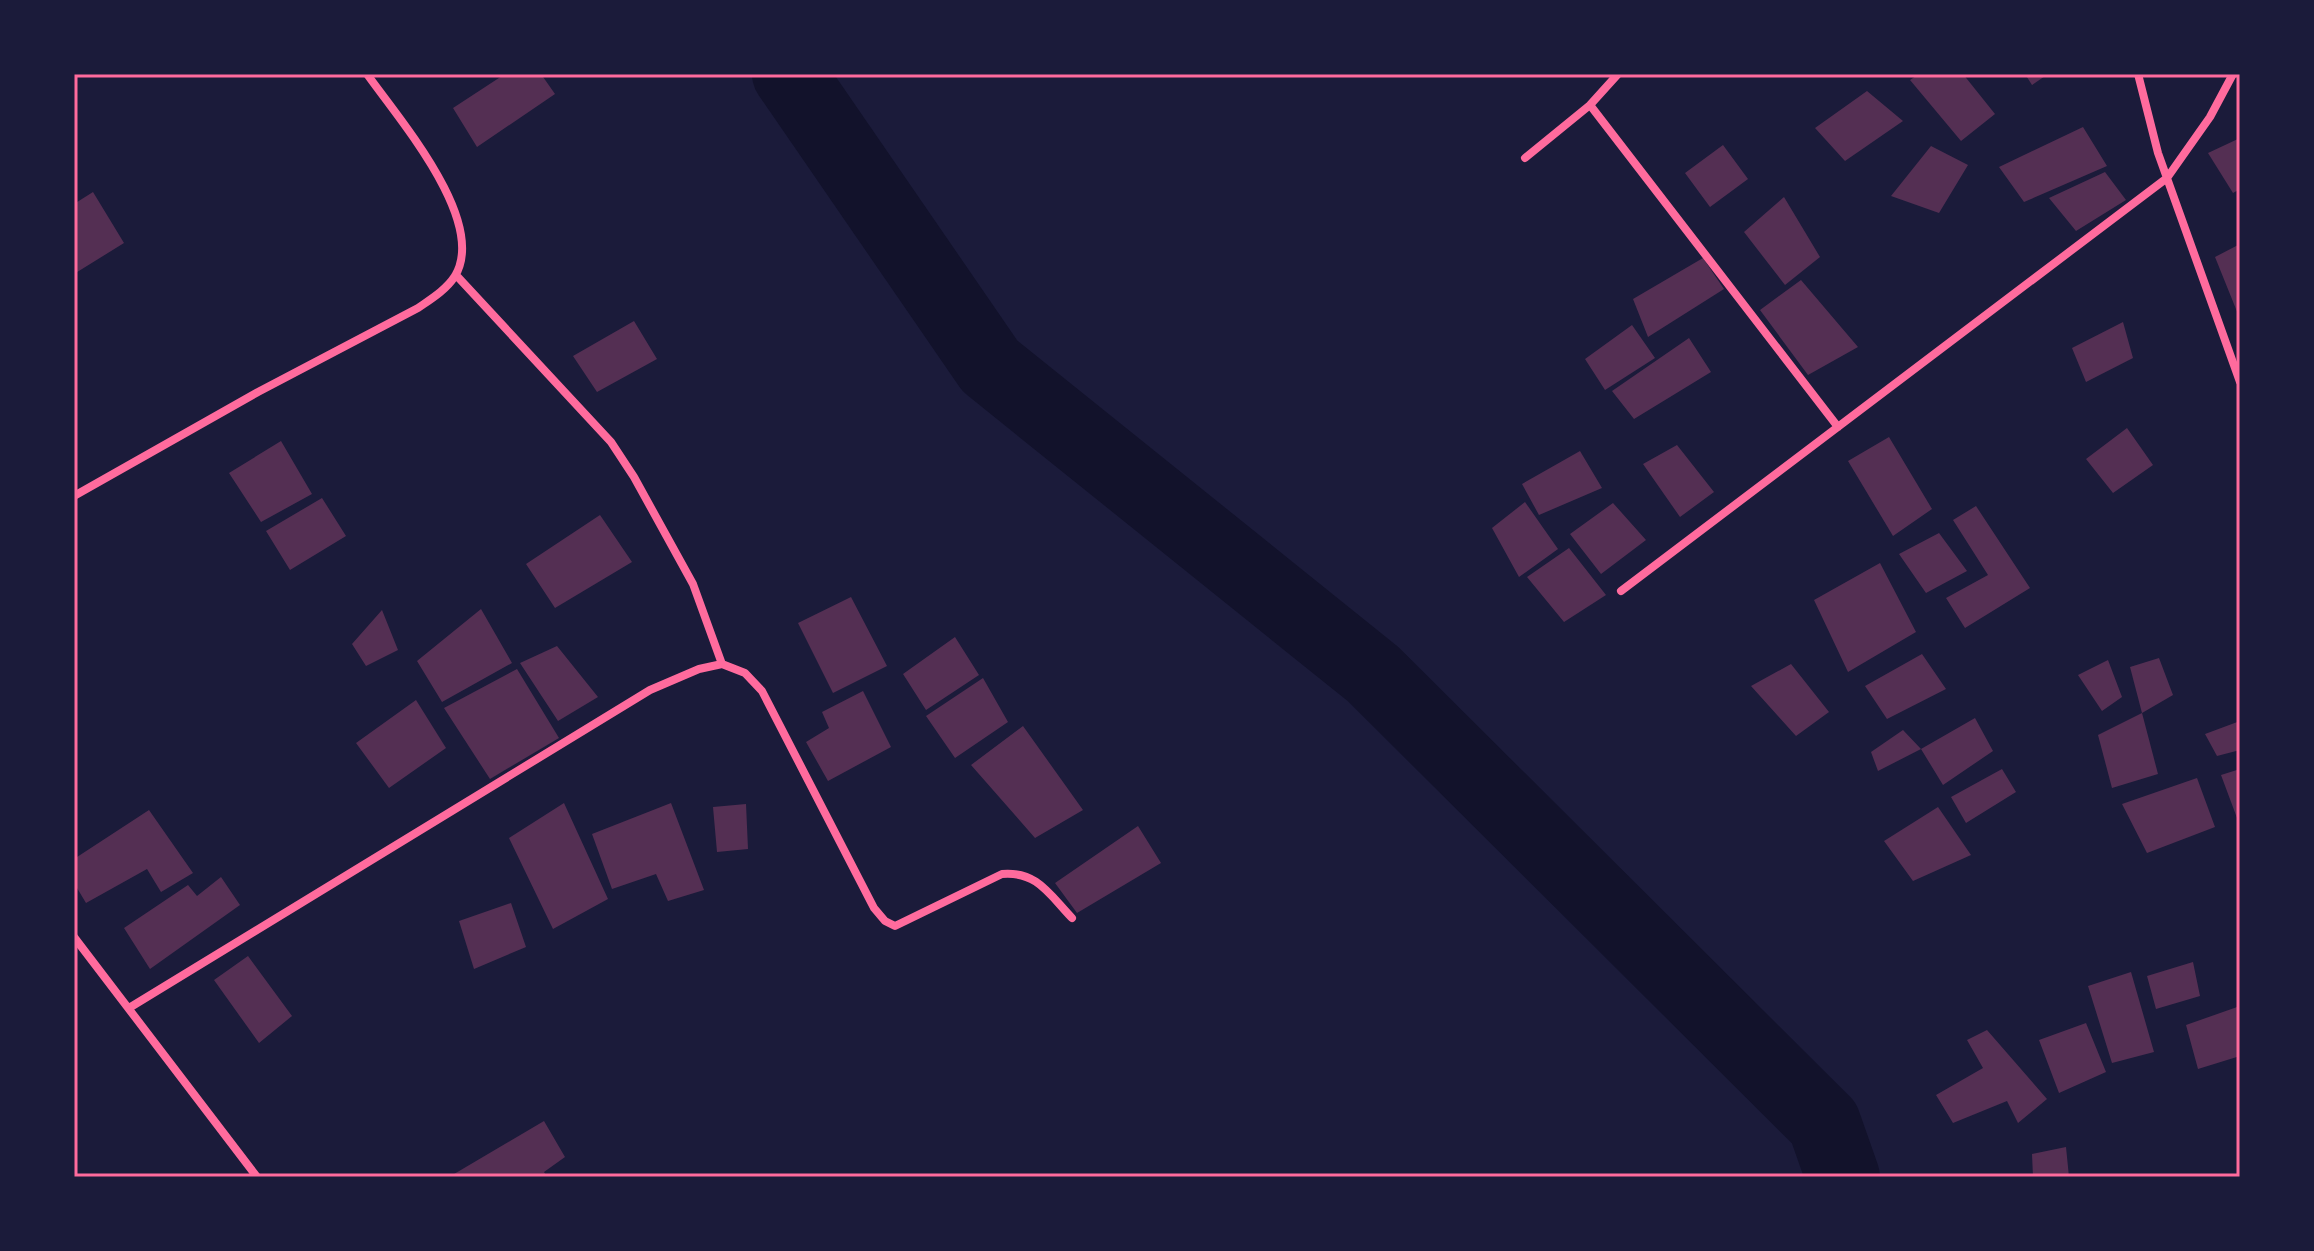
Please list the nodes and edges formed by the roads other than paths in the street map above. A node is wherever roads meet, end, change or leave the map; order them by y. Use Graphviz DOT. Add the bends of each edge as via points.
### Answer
graph roads {
  1 [pos="367,74"];
  2 [pos="1618,74"];
  3 [pos="2138,74"];
  4 [pos="2233,74"];
  5 [pos="1590,105"];
  6 [pos="1525,158"];
  7 [pos="2167,178"];
  8 [pos="456,275"];
  9 [pos="2240,382"];
  10 [pos="1838,427"];
  11 [pos="74,496"];
  12 [pos="1621,591"];
  13 [pos="722,664"];
  14 [pos="1072,918"];
  15 [pos="74,937"];
  16 [pos="129,1008"];
  17 [pos="257,1177"];
  1 -- 8 [label="street" via="448,190 460,220 463,251"];
  2 -- 5 [label="street"];
  3 -- 7 [label="street"];
  4 -- 7 [label="street"];
  5 -- 6 [label="street"];
  5 -- 10 [label="street"];
  7 -- 9 [label="street"];
  7 -- 10 [label="street"];
  8 -- 11 [label="street" via="418,308"];
  8 -- 13 [label="street" via="611,442 693,584"];
  10 -- 12 [label="street"];
  13 -- 14 [label="street" via="745,673 762,691 827,823 885,921 895,926 1002,874 1020,873 1032,877"];
  13 -- 16 [label="street" via="650,690"];
  15 -- 16 [label="street"];
  16 -- 17 [label="street"];
}
